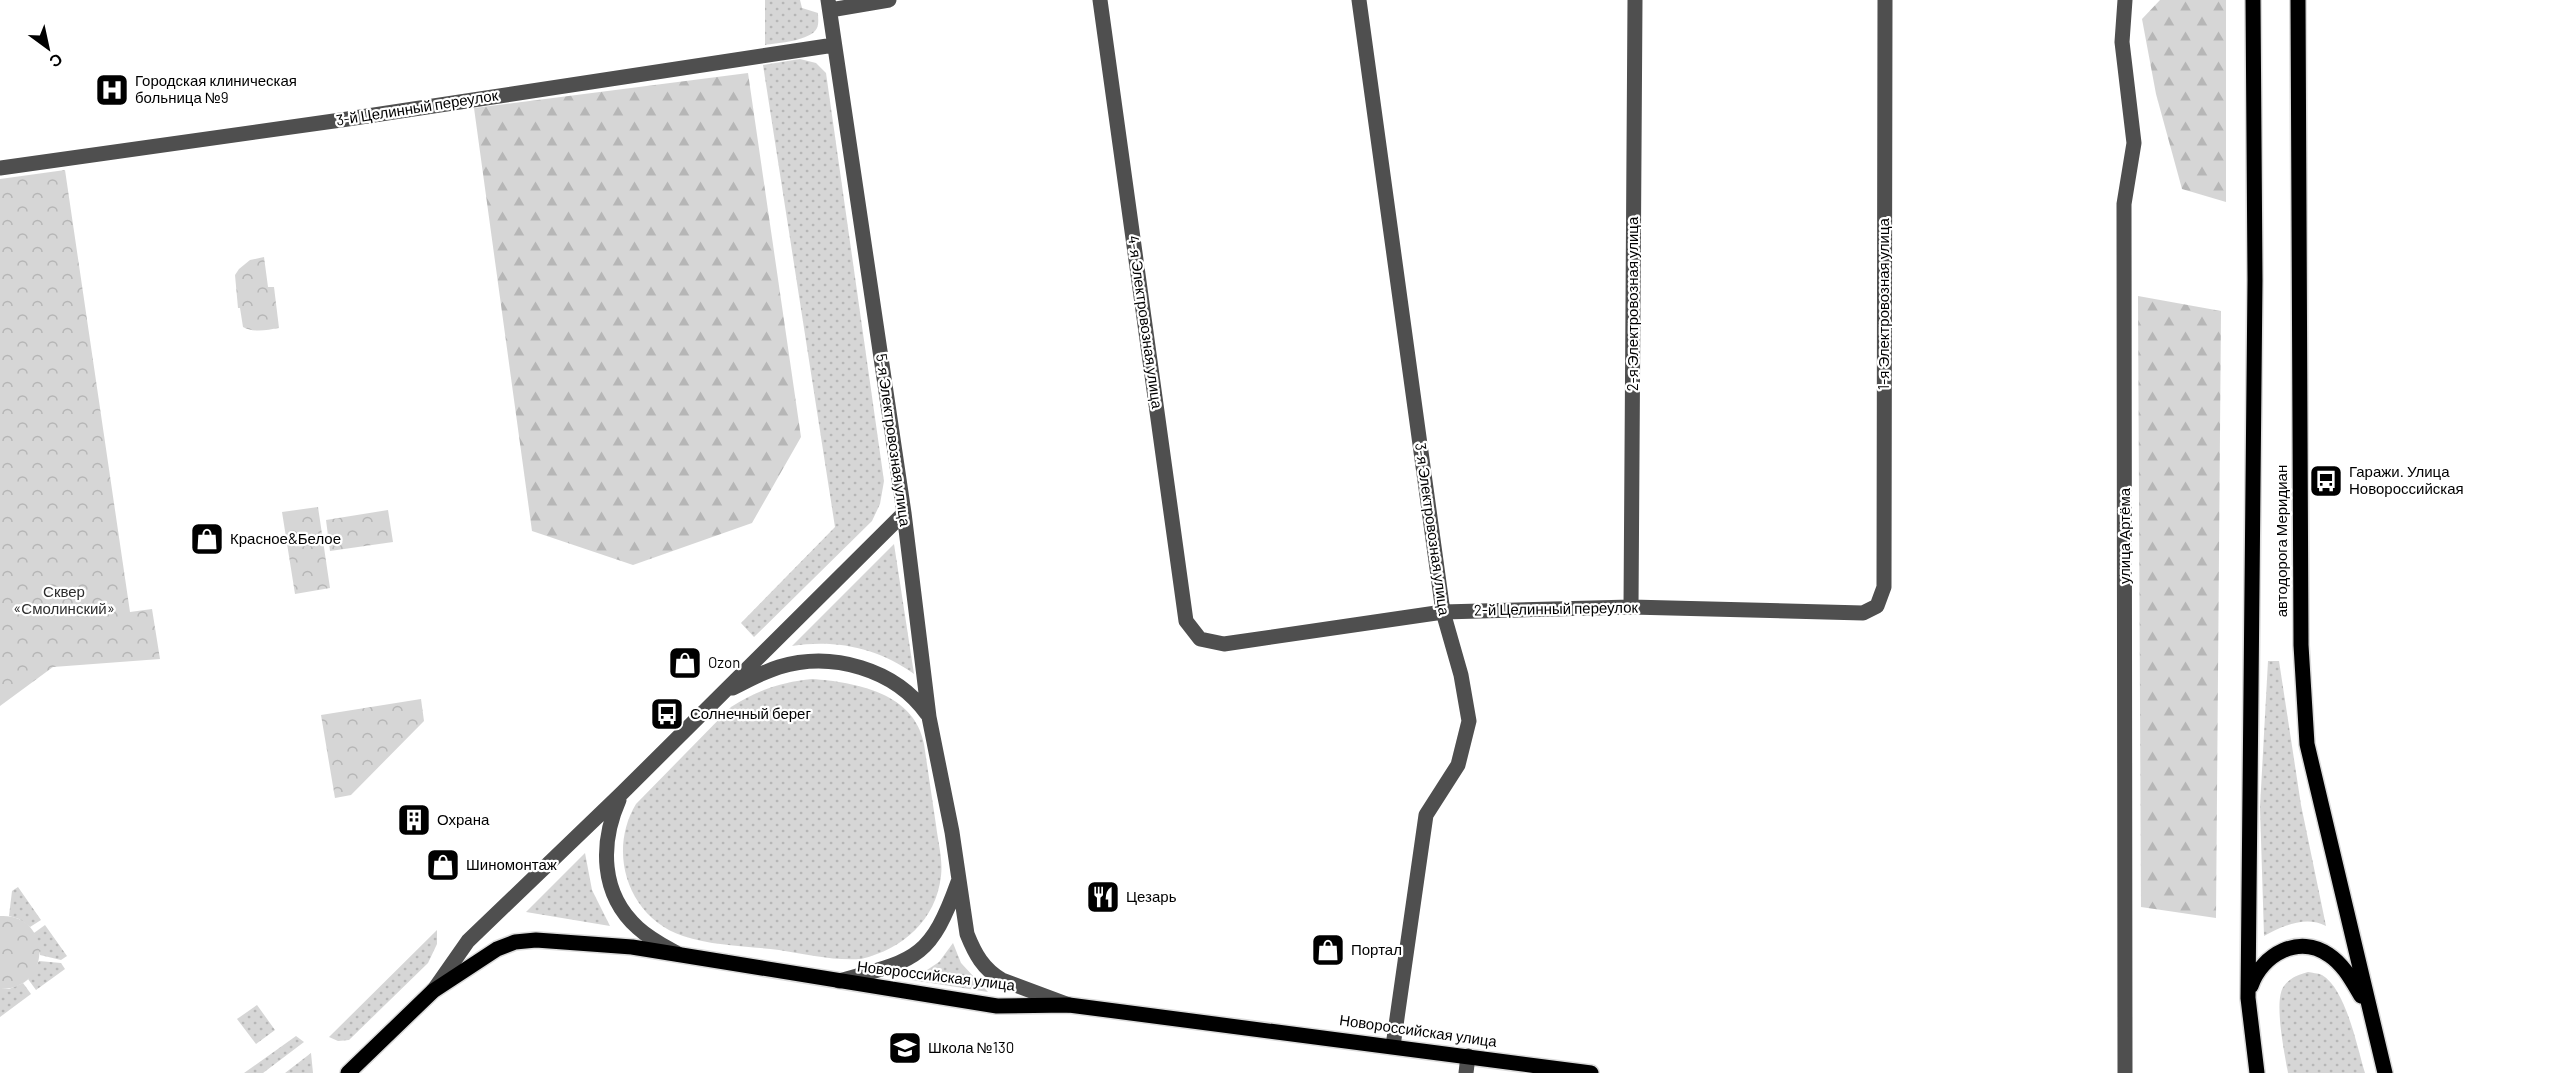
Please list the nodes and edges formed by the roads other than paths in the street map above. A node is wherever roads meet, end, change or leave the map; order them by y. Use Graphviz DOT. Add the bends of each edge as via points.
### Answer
graph roads {
  1 [pos="889,0"];
  2 [pos="1100,0"];
  3 [pos="1359,0"];
  4 [pos="1635,0"];
  5 [pos="1885,0"];
  6 [pos="2125,0"];
  7 [pos="2253,0"];
  8 [pos="2298,0"];
  9 [pos="829,5"];
  10 [pos="834,45"];
  11 [pos="0,168"];
  12 [pos="904,513"];
  13 [pos="1877,606"];
  14 [pos="1631,607"];
  15 [pos="1443,612"];
  16 [pos="1200,639"];
  17 [pos="720,694"];
  18 [pos="929,717"];
  19 [pos="621,794"];
  20 [pos="959,879"];
  21 [pos="678,954"];
  22 [pos="839,981"];
  23 [pos="433,991"];
  24 [pos="2248,998"];
  25 [pos="1069,1005"];
  26 [pos="2368,1009"];
  27 [pos="1393,1046"];
  28 [pos="1468,1056"];
  29 [pos="348,1073"];
  30 [pos="1466,1073"];
  31 [pos="1591,1073"];
  32 [pos="2125,1073"];
  33 [pos="2257,1073"];
  34 [pos="2385,1073"];
  1 -- 9 [label="street"];
  2 -- 16 [label="street, 4-я Электровозная улица" via="1186,621"];
  3 -- 15 [label="street, 3-я Электровозная улица"];
  4 -- 14 [label="street, 2-я Электровозная улица"];
  5 -- 13 [label="street, 1-я Электровозная улица" via="1884,587"];
  6 -- 32 [label="street, улица Артёма" via="2122,42 2134,143 2124,204"];
  7 -- 24 [label="main road, автодорога Меридиан" via="2255,280"];
  8 -- 26 [label="main road, автодорога Меридиан" via="2301,645 2307,744"];
  9 -- 10 [label="street, 5-я Электровозная улица"];
  10 -- 11 [label="street, 3-й Целинный переулок"];
  10 -- 12 [label="street, 5-я Электровозная улица"];
  12 -- 17 [label="street, Новороссийская улица"];
  12 -- 18 [label="street, 5-я Электровозная улица"];
  13 -- 14 [label="street, 2-й Целинный переулок" via="1863,612"];
  14 -- 15 [label="street, 2-й Целинный переулок"];
  15 -- 16 [label="street, 2-й Целинный переулок" via="1224,644"];
  15 -- 27 [label="street, 3-я Электровозная улица" via="1469,721 1458,765 1426,815"];
  17 -- 18 [label="street" via="780,666 833,663 886,676 911,694"];
  17 -- 19 [label="street, Новороссийская улица"];
  18 -- 20 [label="street, 5-я Электровозная улица"];
  19 -- 21 [label="street" via="611,819 605,855 611,886 630,920"];
  19 -- 23 [label="street, Новороссийская улица" via="468,941"];
  20 -- 22 [label="street" via="942,924 918,953 888,968"];
  20 -- 25 [label="street, 5-я Электровозная улица" via="967,934 984,967 1002,980"];
  21 -- 22 [label="main road, Новороссийская улица"];
  21 -- 23 [label="main road, Новороссийская улица" via="560,940 515,942 497,949"];
  22 -- 25 [label="main road, Новороссийская улица" via="997,1006"];
  23 -- 29 [label="main road, Новороссийская улица"];
  24 -- 26 [label="main road" via="2262,963 2271,956 2308,948 2328,954 2337,962"];
  24 -- 33 [label="main road, автодорога Меридиан"];
  25 -- 27 [label="main road, Новороссийская улица"];
  26 -- 34 [label="main road, автодорога Меридиан"];
  27 -- 28 [label="main road, Новороссийская улица"];
  28 -- 30 [label="street"];
  28 -- 31 [label="main road, Новороссийская улица"];
}
